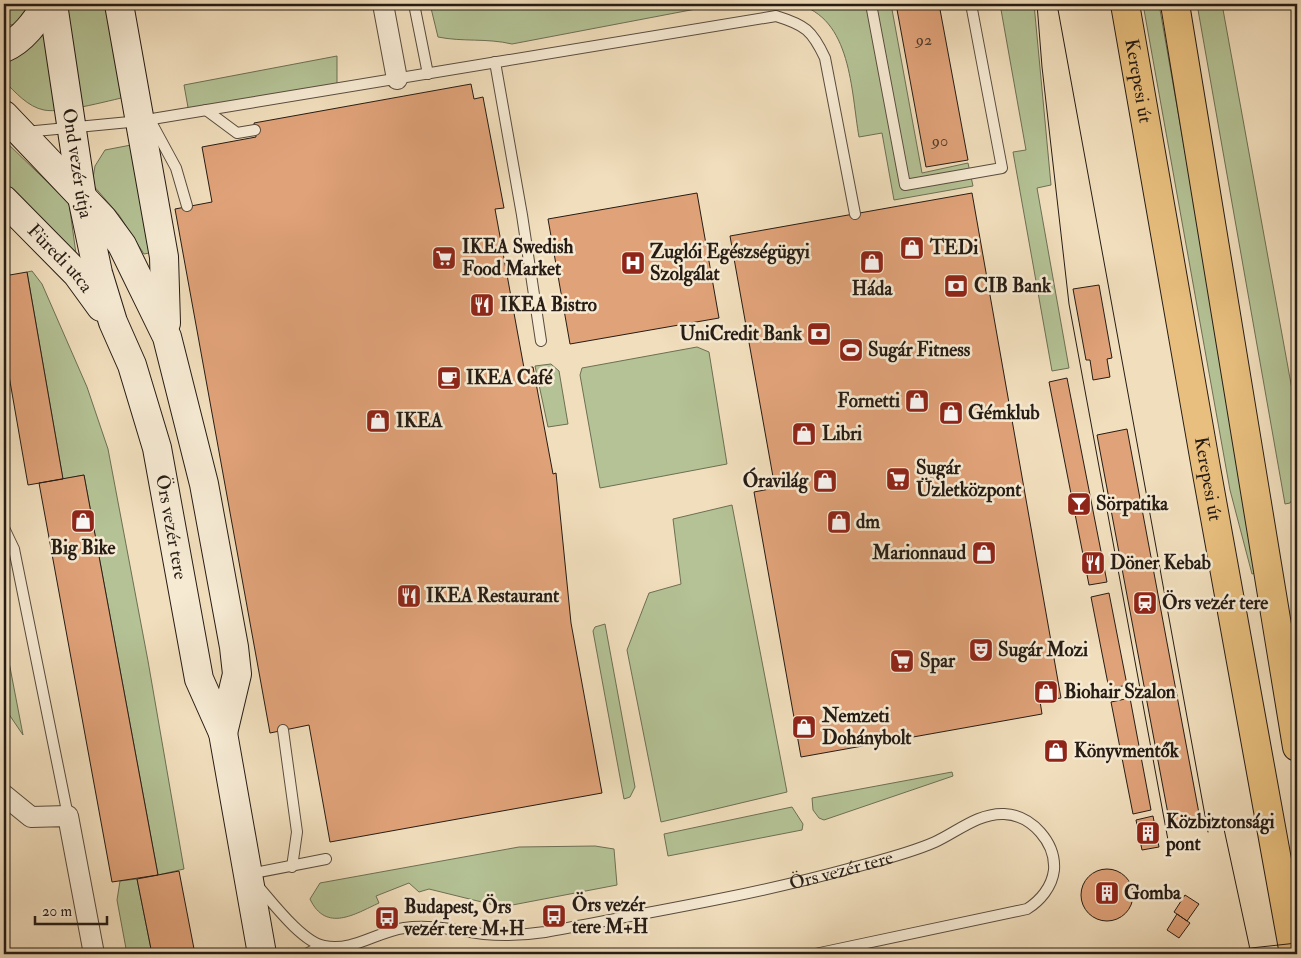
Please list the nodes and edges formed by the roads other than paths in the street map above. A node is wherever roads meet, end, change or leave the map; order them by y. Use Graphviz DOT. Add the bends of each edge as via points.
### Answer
graph roads {
  1 [pos="47,4"];
  2 [pos="53,4"];
  3 [pos="119,4"];
  4 [pos="383,4"];
  5 [pos="414,4"];
  6 [pos="871,4"];
  7 [pos="971,4"];
  8 [pos="1125,4"];
  9 [pos="1174,4"];
  10 [pos="4,48"];
  11 [pos="495,62"];
  12 [pos="428,74"];
  13 [pos="397,79"];
  14 [pos="206,110"];
  15 [pos="145,120"];
  16 [pos="13,124"];
  17 [pos="72,127"];
  18 [pos="255,130"];
  19 [pos="82,196"];
  20 [pos="4,200"];
  21 [pos="187,206"];
  22 [pos="855,214"];
  23 [pos="113,322"];
  24 [pos="166,337"];
  25 [pos="541,341"];
  26 [pos="4,528"];
  27 [pos="283,730"];
  28 [pos="223,733"];
  29 [pos="1297,747"];
  30 [pos="4,795"];
  31 [pos="68,816"];
  32 [pos="326,859"];
  33 [pos="292,867"];
  34 [pos="248,874"];
  35 [pos="1290,925"];
  36 [pos="358,945"];
  37 [pos="322,946"];
  38 [pos="265,949"];
  39 [pos="94,954"];
  40 [pos="306,954"];
  41 [pos="347,954"];
  42 [pos="815,954"];
  43 [pos="1276,954"];
  44 [pos="1294,954"];
  1 -- 10 [label="main road" via="33,25 12,45"];
  2 -- 17 [label="main road, Ond vezér útja"];
  3 -- 15 [label="main road"];
  4 -- 13 [label="street"];
  5 -- 12 [label="lane"];
  6 -- 7 [label="lane" via="905,185 1002,168"];
  8 -- 35 [label="main road, Kerepesi út"];
  9 -- 29 [label="main road"];
  11 -- 12 [label="lane"];
  11 -- 22 [label="lane" via="776,16 801,24 818,43 825,58"];
  11 -- 25 [label="lane"];
  12 -- 13 [label="lane"];
  13 -- 14 [label="lane"];
  14 -- 15 [label="lane"];
  14 -- 18 [label="lane" via="237,133"];
  15 -- 17 [label="lane"];
  15 -- 21 [label="lane" via="176,168"];
  15 -- 24 [label="main road, Örs vezér tere" via="164,257"];
  16 -- 17 [label="lane"];
  16 -- 19 [label="main road"];
  17 -- 19 [label="main road, Ond vezér útja"];
  19 -- 23 [label="main road, Ond vezér útja" via="98,273"];
  19 -- 24 [label="main road, Örs vezér tere" via="122,245"];
  20 -- 23 [label="main road, Füredi utca" via="77,274"];
  23 -- 28 [label="main road, Örs vezér tere" via="132,365 158,448 199,679"];
  24 -- 28 [label="main road, Örs vezér tere" via="204,484 234,647 237,674"];
  26 -- 31 [label="lane" via="14,549"];
  27 -- 33 [label="lane" via="297,832"];
  28 -- 34 [label="main road, Örs vezér tere"];
  30 -- 31 [label="street" via="31,817"];
  31 -- 39 [label="street"];
  32 -- 33 [label="lane"];
  33 -- 34 [label="lane"];
  34 -- 37 [label="lane" via="306,938"];
  34 -- 38 [label="main road, Örs vezér tere"];
  35 -- 43 [label="main road"];
  35 -- 44 [label="main road, Kerepesi út"];
  36 -- 37 [label="lane, Örs vezér tere"];
  36 -- 41 [label="lane, Örs vezér tere"];
  36 -- 42 [label="lane, Örs vezér tere" via="372,937 405,928 512,935 545,932 794,883 934,842 996,814 1026,821 1037,828 1050,847 1054,867 1051,882 1027,909"];
  37 -- 40 [label="lane, Örs vezér tere"];
}
